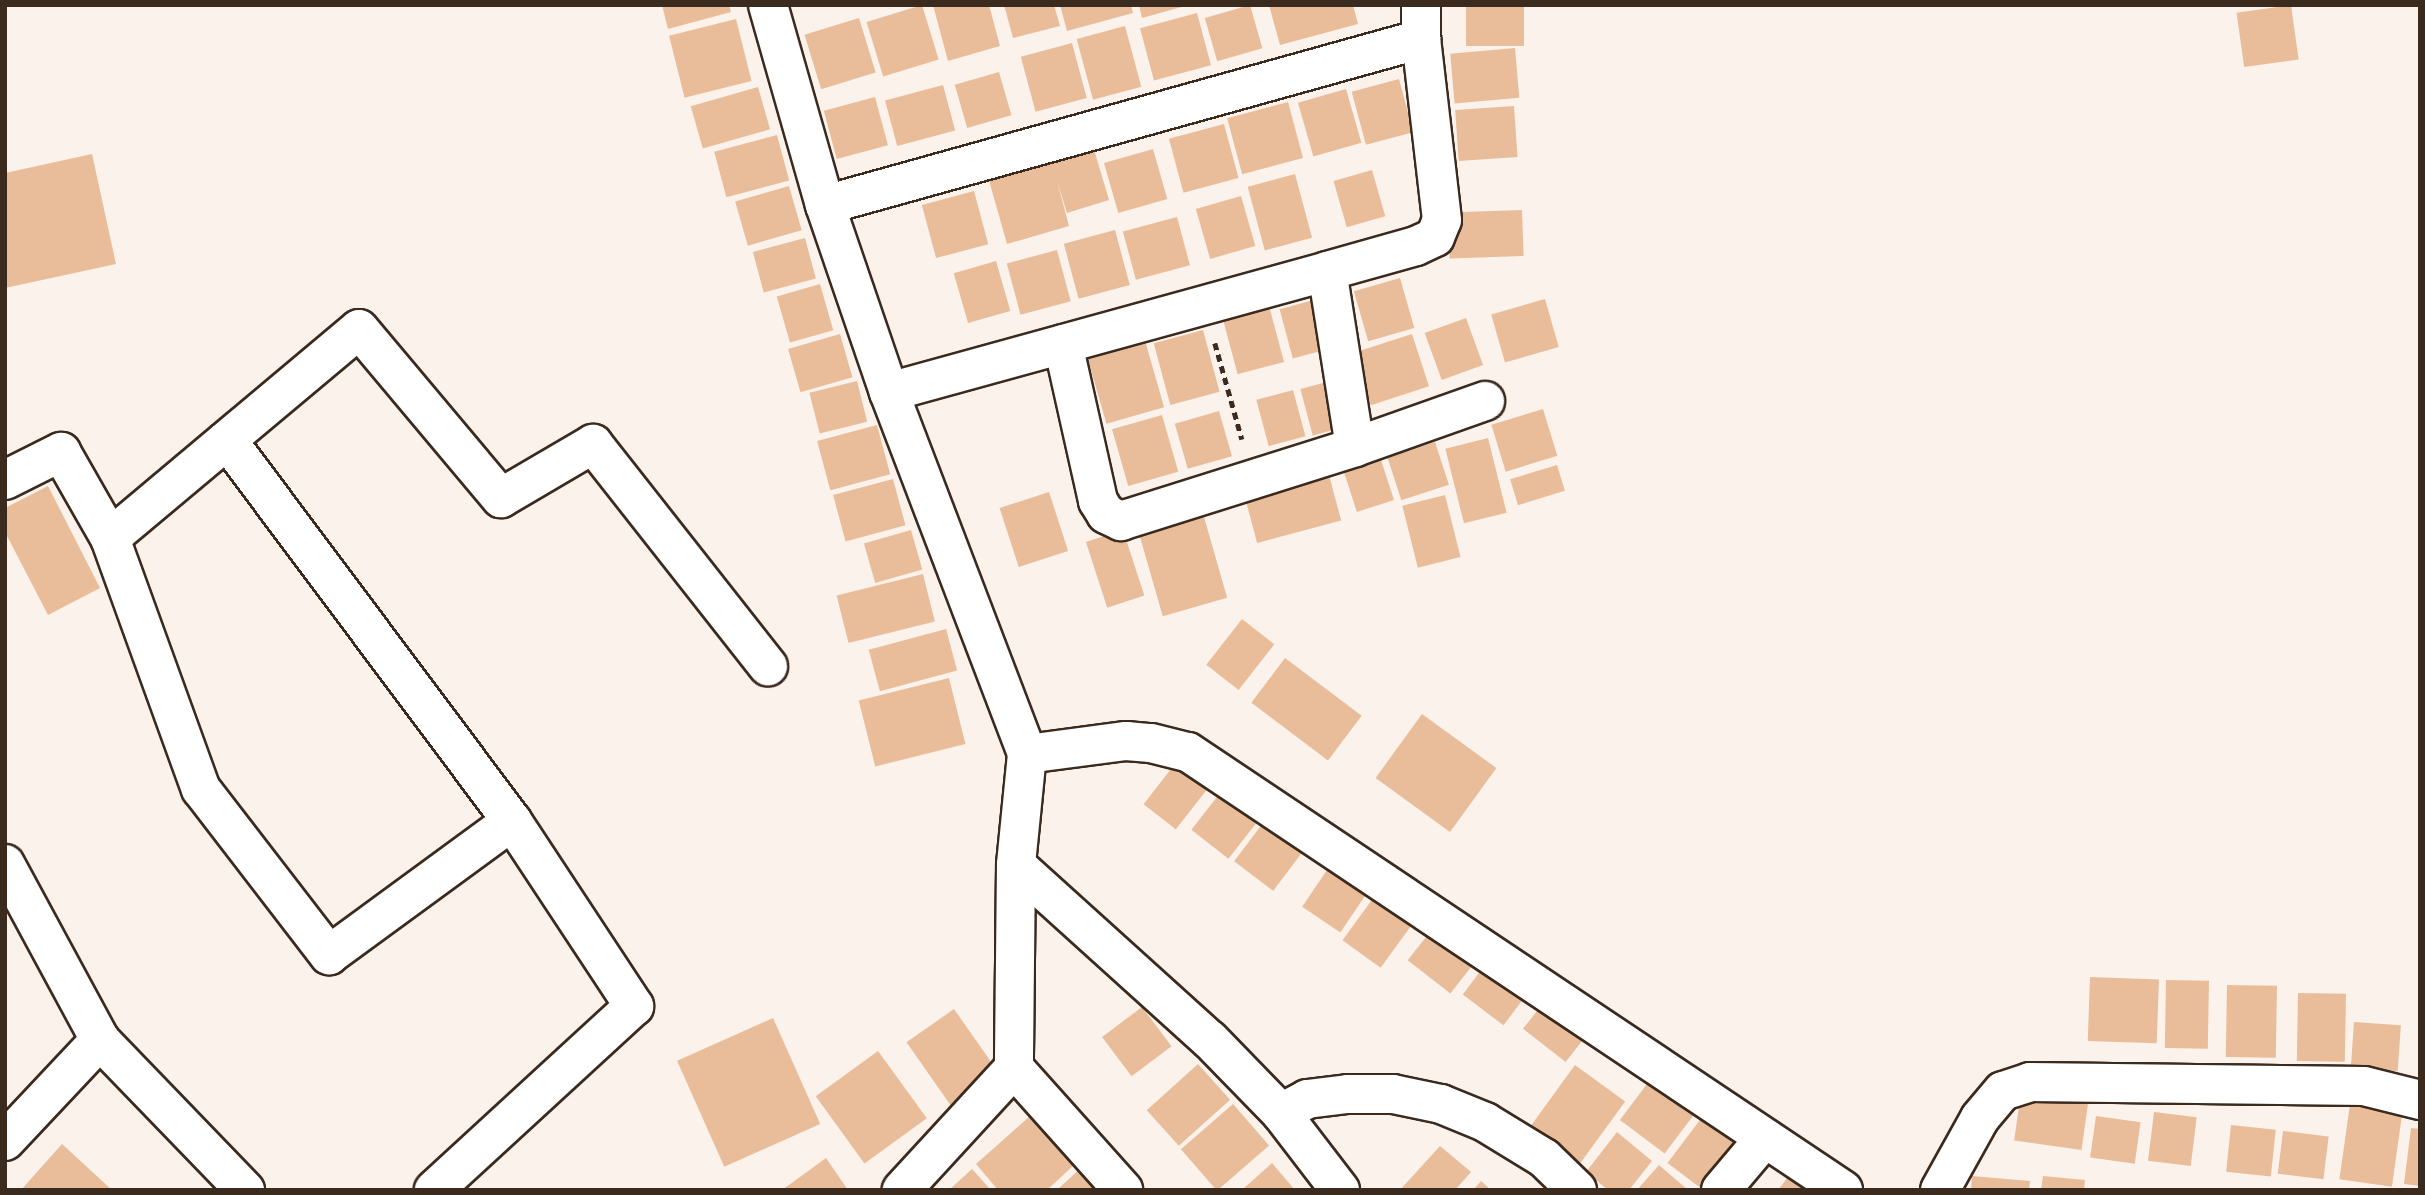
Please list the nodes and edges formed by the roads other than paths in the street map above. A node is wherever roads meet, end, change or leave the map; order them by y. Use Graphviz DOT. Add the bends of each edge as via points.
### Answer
graph roads {
  1 [pos="774,6"];
  2 [pos="1421,22"];
  3 [pos="825,205"];
  4 [pos="1327,271"];
  5 [pos="1063,344"];
  6 [pos="889,392"];
  7 [pos="1485,401"];
  8 [pos="226,440"];
  9 [pos="1355,447"];
  10 [pos="5,480"];
  11 [pos="110,538"];
  12 [pos="768,666"];
  13 [pos="1027,754"];
  14 [pos="512,821"];
  15 [pos="5,864"];
  16 [pos="1016,866"];
  17 [pos="100,1040"];
  18 [pos="1014,1068"];
  19 [pos="2420,1100"];
  20 [pos="1281,1113"];
  21 [pos="1765,1138"];
  22 [pos="5,1142"];
  23 [pos="245,1190"];
  24 [pos="434,1190"];
  25 [pos="902,1190"];
  26 [pos="1123,1190"];
  27 [pos="1340,1190"];
  28 [pos="1577,1190"];
  29 [pos="1721,1190"];
  30 [pos="1843,1190"];
  31 [pos="1940,1190"];
  1 -- 3 [label="street"];
  2 -- 3 [label="street"];
  2 -- 4 [label="street" via="1442,220 1435,237 1416,246"];
  3 -- 6 [label="street"];
  4 -- 5 [label="street"];
  4 -- 9 [label="street"];
  5 -- 6 [label="street"];
  5 -- 9 [label="street" via="1098,501 1106,514 1121,521"];
  6 -- 13 [label="street"];
  7 -- 9 [label="street"];
  8 -- 11 [label="street"];
  8 -- 12 [label="street" via="359,329 501,498 593,444"];
  8 -- 14 [label="street"];
  10 -- 11 [label="street" via="61,452"];
  11 -- 14 [label="street" via="201,789 329,955"];
  13 -- 16 [label="street"];
  13 -- 21 [label="street" via="1126,741 1188,752"];
  14 -- 24 [label="street" via="634,1006"];
  15 -- 17 [label="street"];
  16 -- 18 [label="street"];
  16 -- 20 [label="street" via="1210,1040"];
  17 -- 22 [label="street"];
  17 -- 23 [label="street"];
  18 -- 25 [label="street"];
  18 -- 26 [label="street"];
  19 -- 31 [label="street" via="2364,1086 2030,1083 2003,1091 1980,1118"];
  20 -- 27 [label="street"];
  20 -- 28 [label="street" via="1307,1099 1348,1094 1393,1094 1441,1104 1485,1122 1544,1158"];
  21 -- 29 [label="street"];
  21 -- 30 [label="street"];
}
